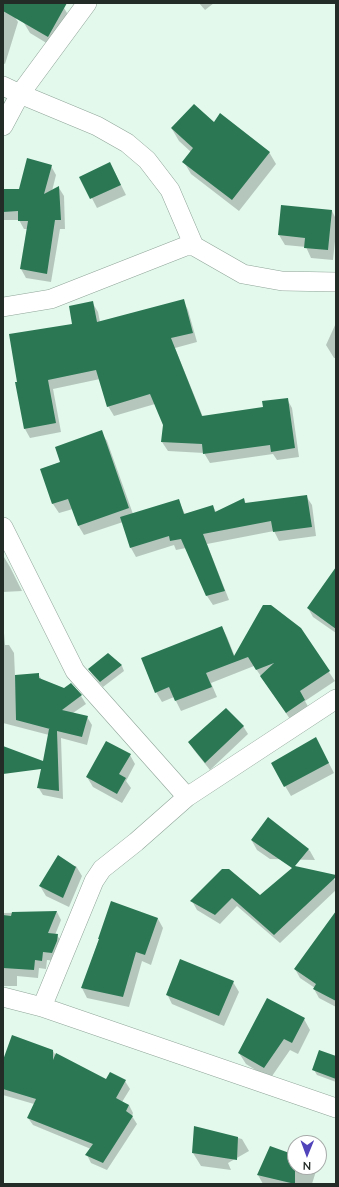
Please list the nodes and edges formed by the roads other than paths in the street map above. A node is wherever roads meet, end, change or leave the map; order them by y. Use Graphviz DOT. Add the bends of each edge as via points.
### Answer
graph roads {
  1 [pos="87,3"];
  2 [pos="3,86"];
  3 [pos="20,94"];
  4 [pos="3,126"];
  5 [pos="194,246"];
  6 [pos="336,282"];
  7 [pos="3,307"];
  8 [pos="3,527"];
  9 [pos="336,699"];
  10 [pos="187,797"];
  11 [pos="3,997"];
  12 [pos="42,1007"];
  13 [pos="336,1108"];
  1 -- 3 [label="street"];
  2 -- 3 [label="street"];
  3 -- 4 [label="street"];
  3 -- 5 [label="street" via="97,126 127,143 147,160 170,190"];
  5 -- 6 [label="street" via="243,274 282,281"];
  5 -- 7 [label="street" via="186,246 51,299"];
  8 -- 10 [label="street" via="75,671"];
  9 -- 10 [label="street"];
  10 -- 12 [label="street" via="102,869 94,881"];
  11 -- 12 [label="street"];
  12 -- 13 [label="street"];
}
